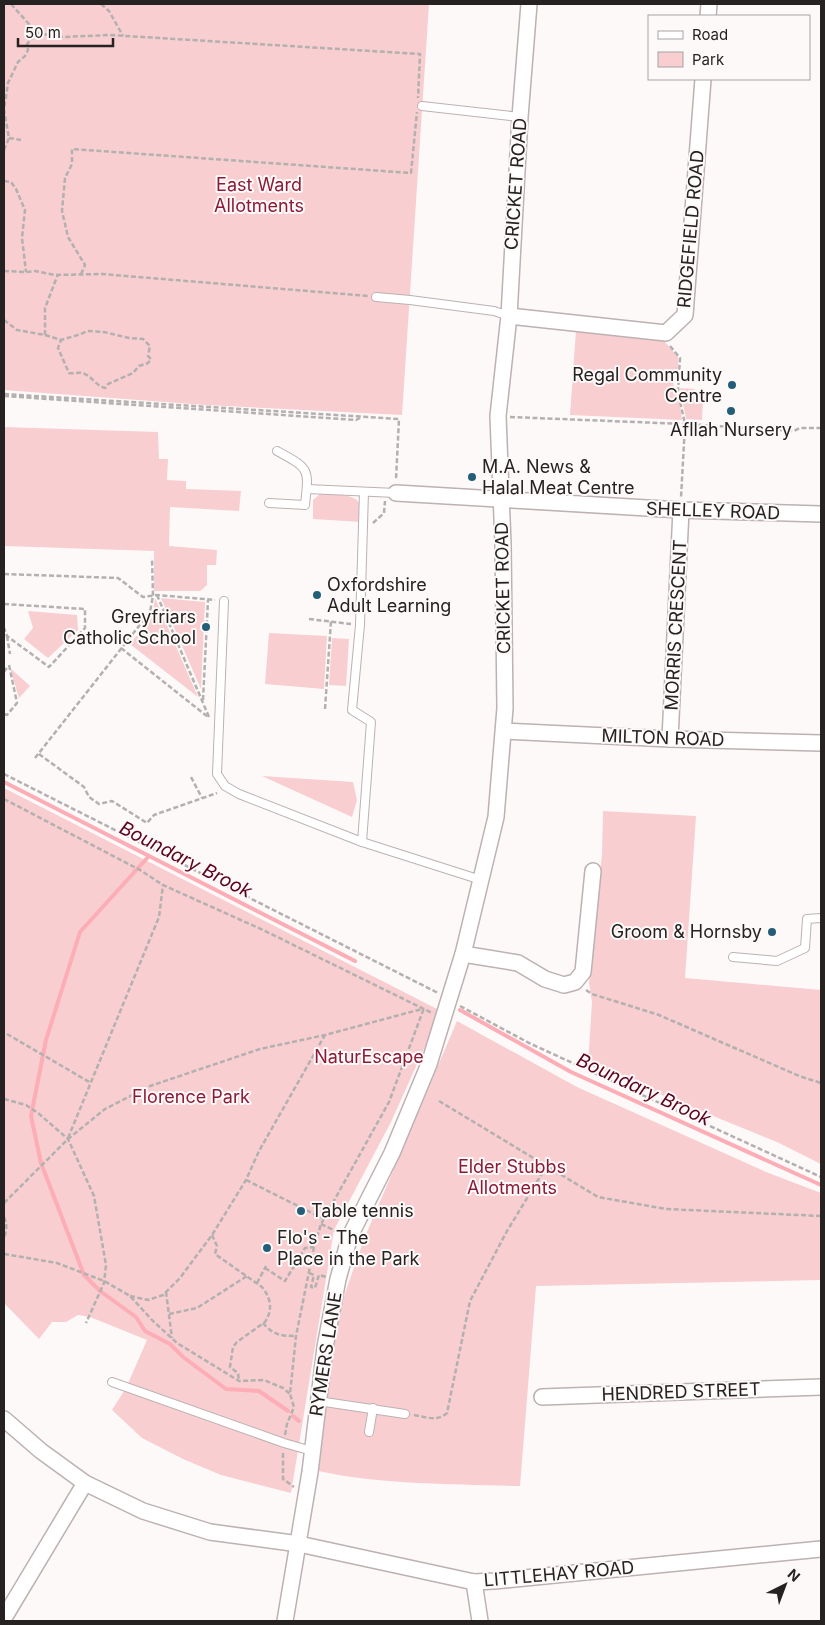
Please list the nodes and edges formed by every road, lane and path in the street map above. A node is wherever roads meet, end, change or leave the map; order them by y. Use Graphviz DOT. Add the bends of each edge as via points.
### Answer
graph roads {
  1 [pos="11,4"];
  2 [pos="101,4"];
  3 [pos="529,4"];
  4 [pos="37,33"];
  5 [pos="123,36"];
  6 [pos="703,80"];
  7 [pos="422,106"];
  8 [pos="520,117"];
  9 [pos="9,138"];
  10 [pos="21,140"];
  11 [pos="4,150"];
  12 [pos="4,181"];
  13 [pos="4,271"];
  14 [pos="26,272"];
  15 [pos="58,274"];
  16 [pos="81,274"];
  17 [pos="376,297"];
  18 [pos="509,316"];
  19 [pos="4,320"];
  20 [pos="666,333"];
  21 [pos="45,335"];
  22 [pos="60,340"];
  23 [pos="4,395"];
  24 [pos="498,416"];
  25 [pos="685,424"];
  26 [pos="821,428"];
  27 [pos="277,451"];
  28 [pos="306,489"];
  29 [pos="364,492"];
  30 [pos="389,493"];
  31 [pos="501,500"];
  32 [pos="269,503"];
  33 [pos="681,510"];
  34 [pos="821,514"];
  35 [pos="363,527"];
  36 [pos="152,558"];
  37 [pos="4,574"];
  38 [pos="157,595"];
  39 [pos="153,596"];
  40 [pos="208,600"];
  41 [pos="224,601"];
  42 [pos="4,604"];
  43 [pos="309,619"];
  44 [pos="331,621"];
  45 [pos="360,625"];
  46 [pos="4,628"];
  47 [pos="7,636"];
  48 [pos="121,648"];
  49 [pos="10,654"];
  50 [pos="4,672"];
  51 [pos="203,702"];
  52 [pos="325,709"];
  53 [pos="4,714"];
  54 [pos="504,731"];
  55 [pos="670,739"];
  56 [pos="821,742"];
  57 [pos="38,754"];
  58 [pos="35,758"];
  59 [pos="4,774"];
  60 [pos="191,776"];
  61 [pos="228,788"];
  62 [pos="202,798"];
  63 [pos="4,799"];
  64 [pos="362,842"];
  65 [pos="593,871"];
  66 [pos="481,880"];
  67 [pos="164,885"];
  68 [pos="821,918"];
  69 [pos="463,954"];
  70 [pos="733,958"];
  71 [pos="592,994"];
  72 [pos="449,1000"];
  73 [pos="424,1008"];
  74 [pos="444,1016"];
  75 [pos="7,1034"];
  76 [pos="325,1035"];
  77 [pos="821,1082"];
  78 [pos="91,1083"];
  79 [pos="4,1098"];
  80 [pos="439,1101"];
  81 [pos="68,1139"];
  82 [pos="546,1167"];
  83 [pos="821,1177"];
  84 [pos="246,1180"];
  85 [pos="4,1203"];
  86 [pos="821,1216"];
  87 [pos="4,1217"];
  88 [pos="324,1219"];
  89 [pos="321,1224"];
  90 [pos="212,1234"];
  91 [pos="350,1236"];
  92 [pos="4,1239"];
  93 [pos="314,1247"];
  94 [pos="4,1254"];
  95 [pos="309,1273"];
  96 [pos="247,1276"];
  97 [pos="338,1279"];
  98 [pos="104,1282"];
  99 [pos="257,1283"];
  100 [pos="166,1292"];
  101 [pos="130,1296"];
  102 [pos="169,1314"];
  103 [pos="86,1323"];
  104 [pos="263,1323"];
  105 [pos="296,1336"];
  106 [pos="172,1338"];
  107 [pos="239,1381"];
  108 [pos="112,1382"];
  109 [pos="821,1387"];
  110 [pos="290,1394"];
  111 [pos="542,1397"];
  112 [pos="318,1401"];
  113 [pos="373,1408"];
  114 [pos="405,1414"];
  115 [pos="4,1419"];
  116 [pos="369,1432"];
  117 [pos="312,1452"];
  118 [pos="85,1482"];
  119 [pos="299,1544"];
  120 [pos="821,1549"];
  121 [pos="474,1582"];
  122 [pos="4,1618"];
  123 [pos="285,1621"];
  124 [pos="480,1621"];
  1 -- 4 [label="path"];
  2 -- 5 [label="path" via="109,11"];
  3 -- 8 [label="street, CRICKET ROAD"];
  4 -- 5 [label="path" via="63,37"];
  4 -- 9 [label="path" via="27,44 28,50 8,83 4,110"];
  5 -- 16 [label="path" via="420,54 411,173 72,149 72,164 64,178 62,211 68,236 85,265"];
  6 -- 20 [label="street, RIDGEFIELD ROAD" via="685,315"];
  7 -- 8 [label="lane"];
  8 -- 18 [label="street, CRICKET ROAD"];
  9 -- 10 [label="path"];
  9 -- 11 [label="path"];
  12 -- 14 [label="path" via="11,182 25,210 22,238"];
  13 -- 14 [label="path"];
  14 -- 15 [label="path"];
  15 -- 16 [label="path"];
  15 -- 21 [label="path" via="45,308"];
  16 -- 17 [label="path"];
  17 -- 18 [label="lane" via="494,311"];
  18 -- 20 [label="street"];
  18 -- 24 [label="street, CRICKET ROAD"];
  19 -- 21 [label="path" via="17,330"];
  20 -- 25 [label="path" via="666,340 680,358 678,392"];
  21 -- 22 [label="path"];
  22 -- 22 [label="path" via="87,331 143,339 150,346 148,356 151,359 105,388 83,373 69,373 58,348"];
  23 -- 30 [label="path" via="399,419"];
  24 -- 25 [label="path"];
  24 -- 31 [label="street, CRICKET ROAD"];
  25 -- 26 [label="path" via="794,431"];
  25 -- 33 [label="path"];
  27 -- 28 [label="lane" via="300,464 308,476"];
  28 -- 29 [label="lane"];
  28 -- 32 [label="lane" via="305,505"];
  29 -- 30 [label="lane"];
  29 -- 35 [label="lane"];
  30 -- 31 [label="street, SHELLEY ROAD"];
  30 -- 35 [label="path" via="384,513"];
  31 -- 33 [label="street, SHELLEY ROAD"];
  31 -- 54 [label="street, CRICKET ROAD"];
  33 -- 34 [label="street, SHELLEY ROAD"];
  33 -- 55 [label="street, MORRIS CRESCENT"];
  35 -- 45 [label="lane"];
  36 -- 39 [label="path"];
  37 -- 39 [label="path" via="118,578 143,597"];
  38 -- 39 [label="path"];
  38 -- 40 [label="path"];
  38 -- 51 [label="path"];
  39 -- 48 [label="path" via="150,612"];
  40 -- 41 [label="path"];
  40 -- 51 [label="path"];
  41 -- 61 [label="lane" via="217,774"];
  42 -- 47 [label="path" via="85,609 85,628 49,667"];
  43 -- 44 [label="path"];
  44 -- 45 [label="path"];
  44 -- 52 [label="path"];
  45 -- 64 [label="lane" via="352,710 371,722"];
  46 -- 47 [label="path"];
  47 -- 49 [label="path"];
  48 -- 51 [label="path" via="210,718"];
  48 -- 57 [label="path"];
  50 -- 53 [label="path" via="8,665 17,703 7,715"];
  54 -- 55 [label="street, MILTON ROAD"];
  54 -- 66 [label="street, CRICKET ROAD" via="496,817"];
  55 -- 56 [label="street, MILTON ROAD"];
  57 -- 58 [label="path"];
  57 -- 62 [label="path" via="84,788 89,797 99,804 112,801 147,823 154,815"];
  59 -- 72 [label="path"];
  60 -- 62 [label="path"];
  61 -- 62 [label="path"];
  61 -- 64 [label="lane" via="246,798"];
  63 -- 67 [label="path"];
  64 -- 66 [label="lane"];
  65 -- 69 [label="street" via="583,972 575,982 564,985 545,979 518,963"];
  66 -- 69 [label="street, CRICKET ROAD"];
  67 -- 73 [label="path"];
  67 -- 78 [label="path" via="159,917"];
  68 -- 70 [label="lane" via="807,919 805,948 777,960"];
  69 -- 72 [label="street, CRICKET ROAD"];
  71 -- 77 [label="path" via="659,1015 798,1076"];
  72 -- 74 [label="street, CRICKET ROAD"];
  72 -- 83 [label="path" via="529,1043"];
  73 -- 74 [label="path"];
  73 -- 76 [label="path"];
  74 -- 91 [label="street, RYMERS LANE" via="429,1064 397,1142"];
  75 -- 78 [label="path"];
  76 -- 81 [label="path" via="260,1049 150,1086 104,1109"];
  76 -- 84 [label="path"];
  78 -- 81 [label="path"];
  79 -- 81 [label="path" via="26,1105"];
  80 -- 82 [label="path"];
  81 -- 85 [label="path"];
  81 -- 98 [label="path" via="94,1196 106,1266"];
  82 -- 86 [label="path" via="598,1197 647,1206"];
  82 -- 114 [label="path" via="470,1301 448,1413 435,1419"];
  84 -- 88 [label="path"];
  84 -- 90 [label="path"];
  87 -- 92 [label="path"];
  89 -- 91 [label="path"];
  90 -- 96 [label="path" via="217,1246 215,1254"];
  90 -- 100 [label="path"];
  91 -- 97 [label="street, RYMERS LANE"];
  93 -- 99 [label="path" via="305,1248 285,1281 265,1267"];
  94 -- 98 [label="path" via="57,1263"];
  95 -- 97 [label="path" via="314,1275 311,1288 315,1288 319,1275"];
  96 -- 99 [label="path"];
  96 -- 102 [label="path" via="197,1308"];
  97 -- 112 [label="street, RYMERS LANE" via="324,1347"];
  98 -- 101 [label="path"];
  98 -- 103 [label="path"];
  99 -- 104 [label="path" via="271,1305 268,1318"];
  100 -- 101 [label="path" via="148,1300"];
  100 -- 102 [label="path"];
  101 -- 106 [label="path"];
  102 -- 106 [label="path"];
  104 -- 105 [label="path" via="279,1336"];
  104 -- 107 [label="path" via="233,1347 230,1368 238,1373"];
  106 -- 107 [label="path"];
  107 -- 110 [label="path" via="264,1380"];
  108 -- 117 [label="lane"];
  109 -- 111 [label="street, HENDRED STREET"];
  112 -- 113 [label="lane"];
  112 -- 117 [label="street, RYMERS LANE"];
  113 -- 114 [label="lane"];
  113 -- 116 [label="lane"];
  115 -- 118 [label="street, LITTLEHAY ROAD" via="41,1451"];
  117 -- 119 [label="street, RYMERS LANE"];
  118 -- 119 [label="street, LITTLEHAY ROAD" via="143,1511 210,1532"];
  118 -- 122 [label="street"];
  119 -- 121 [label="street, LITTLEHAY ROAD"];
  119 -- 123 [label="street, RYMERS LANE"];
  120 -- 121 [label="street, LITTLEHAY ROAD"];
  121 -- 124 [label="street"];
}
